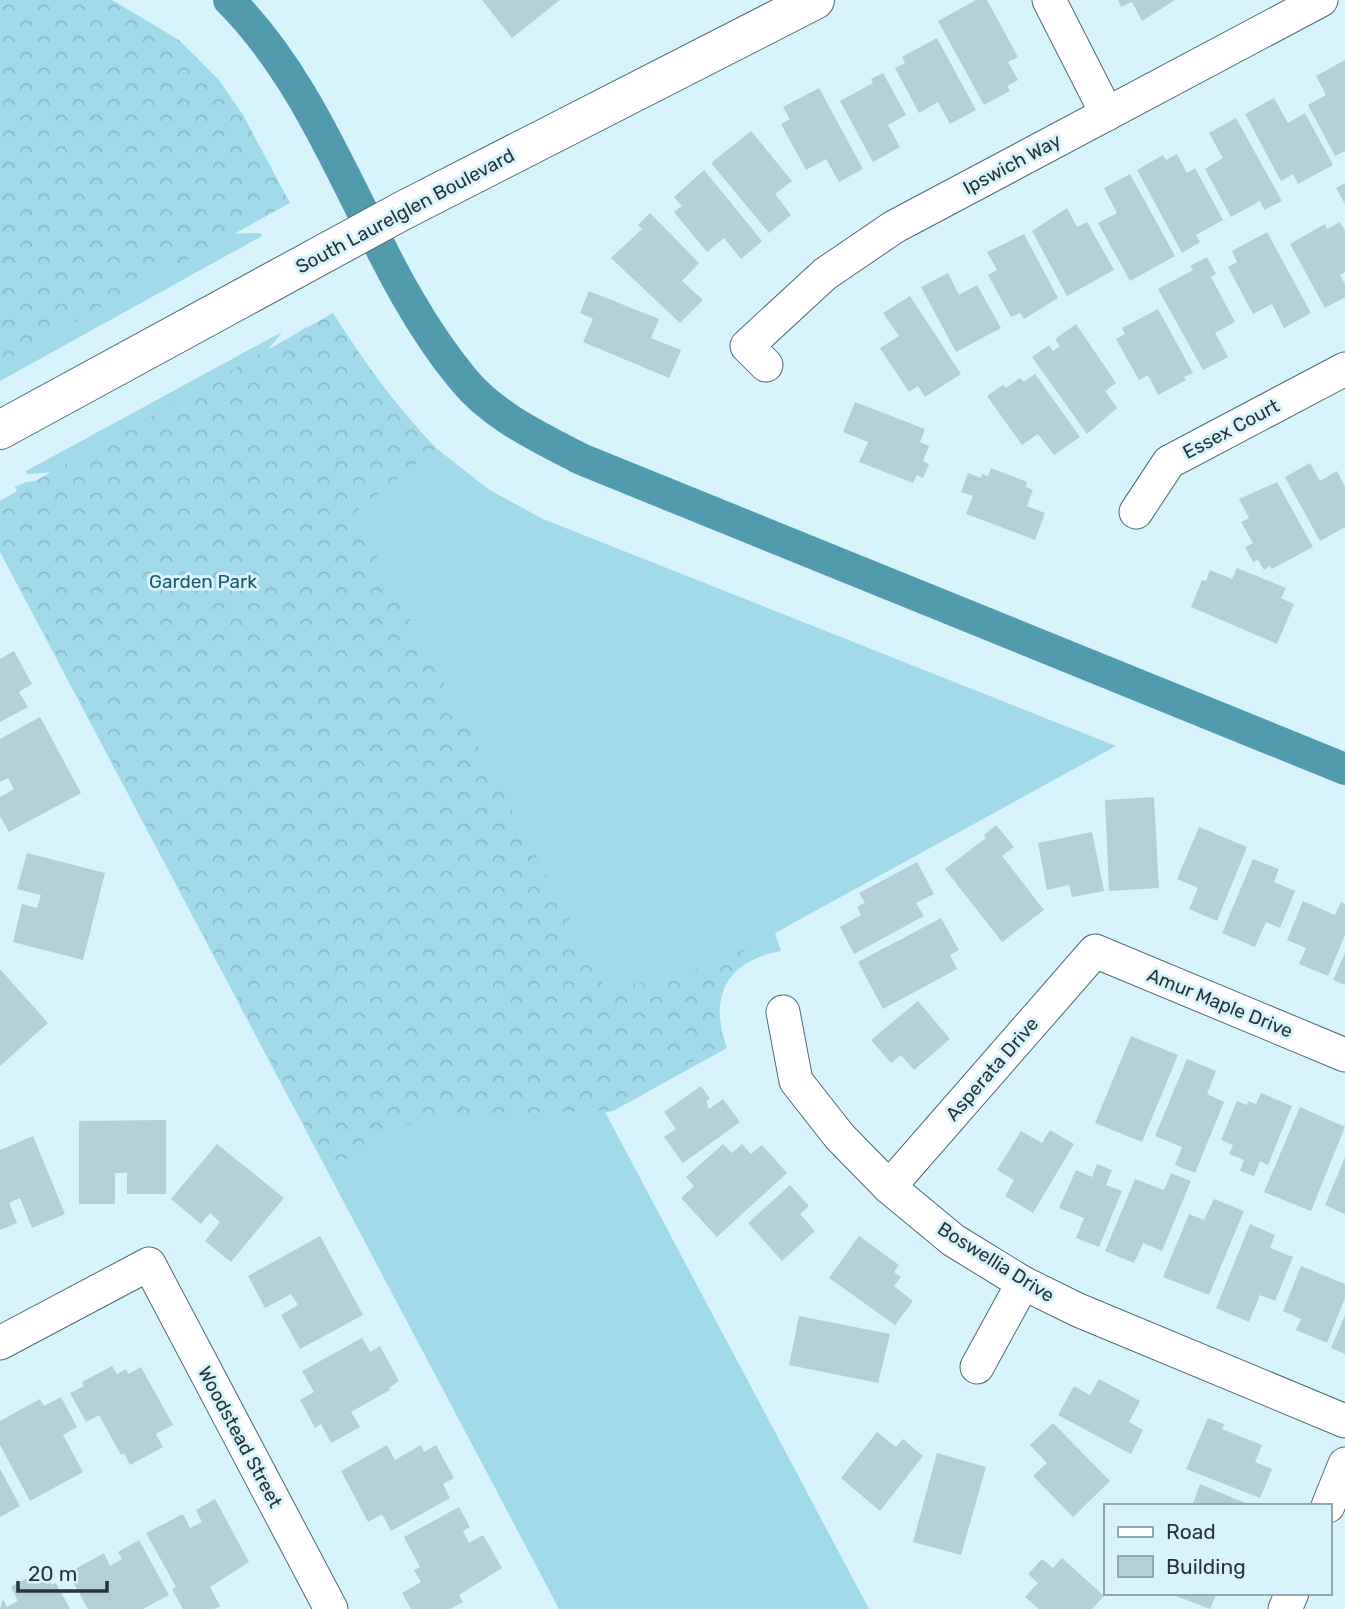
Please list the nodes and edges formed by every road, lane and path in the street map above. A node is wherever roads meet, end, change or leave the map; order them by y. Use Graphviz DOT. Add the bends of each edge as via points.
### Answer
graph roads {
  1 [pos="815,0"];
  2 [pos="1049,0"];
  3 [pos="1321,0"];
  4 [pos="1107,114"];
  5 [pos="766,365"];
  6 [pos="1345,369"];
  7 [pos="0,429"];
  8 [pos="1136,512"];
  9 [pos="1095,951"];
  10 [pos="783,1012"];
  11 [pos="1345,1055"];
  12 [pos="889,1187"];
  13 [pos="1023,1283"];
  14 [pos="0,1343"];
  15 [pos="977,1367"];
  16 [pos="1345,1421"];
  17 [pos="1345,1464"];
  18 [pos="1329,1504"];
  19 [pos="331,1609"];
  1 -- 7 [label="street, South Laurelglen Boulevard" via="402,211"];
  2 -- 4 [label="street"];
  3 -- 4 [label="street, Ipswich Way"];
  4 -- 5 [label="street, Ipswich Way" via="894,227 825,274 747,346"];
  6 -- 8 [label="street, Essex Court" via="1169,462"];
  9 -- 11 [label="street, Amur Maple Drive"];
  9 -- 12 [label="street, Asperata Drive"];
  10 -- 12 [label="street, Boswellia Drive" via="796,1082 840,1137"];
  12 -- 13 [label="street, Boswellia Drive" via="953,1240"];
  13 -- 15 [label="street"];
  13 -- 16 [label="street, Boswellia Drive"];
  14 -- 19 [label="street, Woodstead Street" via="149,1264"];
  17 -- 18 [label="street"];
}
